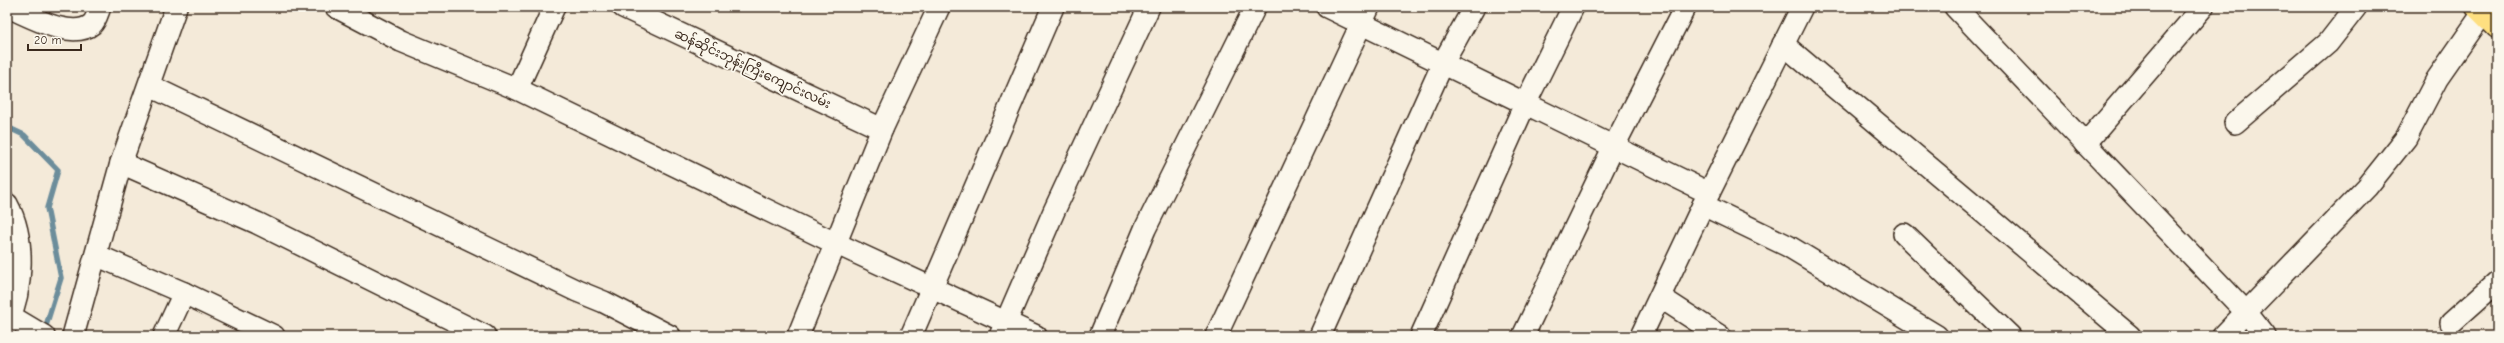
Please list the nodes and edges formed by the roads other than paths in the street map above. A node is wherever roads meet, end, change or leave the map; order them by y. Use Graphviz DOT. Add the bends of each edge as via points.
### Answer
graph roads {
  1 [pos="8,7"];
  2 [pos="100,7"];
  3 [pos="176,7"];
  4 [pos="336,7"];
  5 [pos="554,7"];
  6 [pos="623,7"];
  7 [pos="1053,7"];
  8 [pos="1149,7"];
  9 [pos="1255,7"];
  10 [pos="1327,7"];
  11 [pos="1474,7"];
  12 [pos="1573,7"];
  13 [pos="1685,7"];
  14 [pos="1802,7"];
  15 [pos="1956,7"];
  16 [pos="2203,7"];
  17 [pos="2356,7"];
  18 [pos="932,10"];
  19 [pos="1365,15"];
  20 [pos="2486,15"];
  21 [pos="1783,44"];
  22 [pos="1442,63"];
  23 [pos="150,86"];
  24 [pos="517,88"];
  25 [pos="1525,104"];
  26 [pos="2235,123"];
  27 [pos="882,129"];
  28 [pos="2085,144"];
  29 [pos="1613,148"];
  30 [pos="121,163"];
  31 [pos="1706,199"];
  32 [pos="7,204"];
  33 [pos="1904,234"];
  34 [pos="837,244"];
  35 [pos="96,255"];
  36 [pos="2497,282"];
  37 [pos="932,288"];
  38 [pos="184,294"];
  39 [pos="1660,297"];
  40 [pos="2246,312"];
  41 [pos="8,318"];
  42 [pos="2451,323"];
  43 [pos="1003,328"];
  44 [pos="44,336"];
  45 [pos="73,336"];
  46 [pos="164,336"];
  47 [pos="274,336"];
  48 [pos="485,336"];
  49 [pos="670,336"];
  50 [pos="798,336"];
  51 [pos="911,336"];
  52 [pos="1036,336"];
  53 [pos="1100,336"];
  54 [pos="1216,336"];
  55 [pos="1320,336"];
  56 [pos="1421,336"];
  57 [pos="1523,336"];
  58 [pos="1641,336"];
  59 [pos="1720,336"];
  60 [pos="1937,336"];
  61 [pos="2010,336"];
  62 [pos="2130,336"];
  63 [pos="2223,336"];
  64 [pos="2265,336"];
  1 -- 2 [label="street" via="68,31 80,30 93,23"];
  3 -- 23 [label="street"];
  4 -- 24 [label="street" via="401,41"];
  5 -- 24 [label="street"];
  6 -- 27 [label="street, ဆန်ဆိုင်းဘုန်းကြီးကျောင်းလမ်း"];
  7 -- 37 [label="street"];
  8 -- 43 [label="street" via="1054,211"];
  9 -- 53 [label="street" via="1145,229"];
  10 -- 19 [label="street"];
  11 -- 22 [label="street"];
  12 -- 25 [label="street"];
  13 -- 29 [label="street"];
  14 -- 21 [label="street"];
  15 -- 28 [label="street"];
  16 -- 28 [label="street"];
  17 -- 26 [label="street" via="2328,43"];
  18 -- 27 [label="street"];
  19 -- 22 [label="street"];
  19 -- 54 [label="street"];
  20 -- 40 [label="street" via="2437,79 2406,138 2367,187"];
  21 -- 31 [label="street"];
  21 -- 62 [label="street"];
  22 -- 25 [label="street"];
  22 -- 55 [label="street"];
  23 -- 30 [label="street"];
  23 -- 49 [label="street" via="604,302"];
  24 -- 34 [label="street"];
  25 -- 29 [label="street"];
  25 -- 56 [label="street"];
  27 -- 34 [label="street"];
  28 -- 40 [label="street"];
  29 -- 31 [label="street"];
  29 -- 57 [label="street"];
  30 -- 35 [label="street"];
  30 -- 48 [label="street" via="257,223"];
  31 -- 39 [label="street"];
  31 -- 60 [label="street"];
  32 -- 41 [label="street" via="16,220 20,254"];
  33 -- 61 [label="street"];
  34 -- 37 [label="street"];
  34 -- 50 [label="street"];
  35 -- 38 [label="street"];
  35 -- 45 [label="street"];
  36 -- 42 [label="street"];
  37 -- 43 [label="street"];
  37 -- 51 [label="street"];
  38 -- 46 [label="street"];
  38 -- 47 [label="street"];
  39 -- 58 [label="street"];
  39 -- 59 [label="street"];
  40 -- 63 [label="street"];
  40 -- 64 [label="street"];
  41 -- 44 [label="street"];
  43 -- 52 [label="street"];
}
